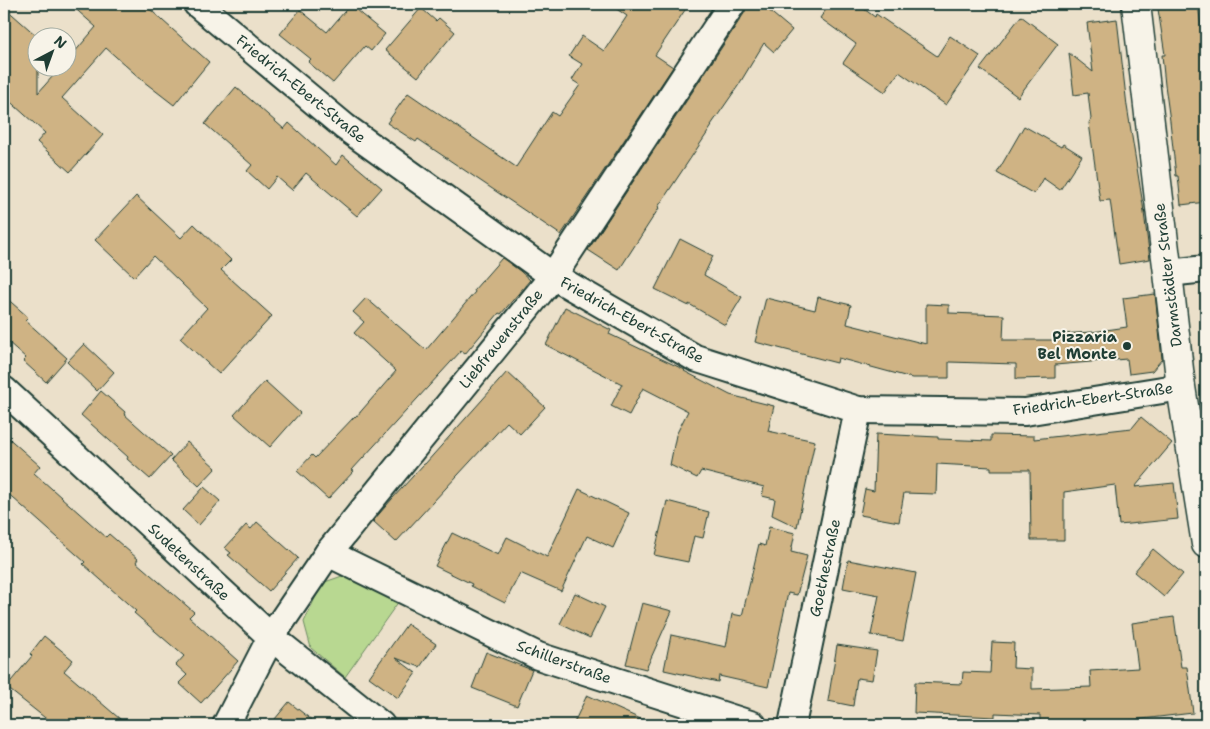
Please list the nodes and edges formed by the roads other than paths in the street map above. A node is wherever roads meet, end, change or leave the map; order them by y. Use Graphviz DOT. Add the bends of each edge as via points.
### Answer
graph roads {
  1 [pos="197,4"];
  2 [pos="732,4"];
  3 [pos="1136,4"];
  4 [pos="1206,269"];
  5 [pos="1168,273"];
  6 [pos="553,276"];
  7 [pos="1181,387"];
  8 [pos="4,390"];
  9 [pos="858,410"];
  10 [pos="1206,544"];
  11 [pos="328,553"];
  12 [pos="271,638"];
  13 [pos="226,725"];
  14 [pos="381,725"];
  15 [pos="753,725"];
  16 [pos="792,725"];
  1 -- 6 [label="street, Friedrich-Ebert-Straße" via="345,127"];
  2 -- 6 [label="street, Liebfrauenstraße"];
  3 -- 5 [label="street, Darmstädter Straße"];
  4 -- 5 [label="street"];
  5 -- 7 [label="street, Darmstädter Straße"];
  6 -- 9 [label="street, Friedrich-Ebert-Straße" via="695,358"];
  6 -- 11 [label="street, Liebfrauenstraße"];
  7 -- 9 [label="street, Friedrich-Ebert-Straße" via="1025,412"];
  7 -- 10 [label="street, Darmstädter Straße"];
  8 -- 12 [label="street, Sudetenstraße"];
  9 -- 16 [label="street, Goethestraße"];
  11 -- 12 [label="street, Liebfrauenstraße"];
  11 -- 15 [label="street, Schillerstraße" via="538,656"];
  12 -- 13 [label="street, Liebfrauenstraße"];
  12 -- 14 [label="street, Sudetenstraße"];
}
